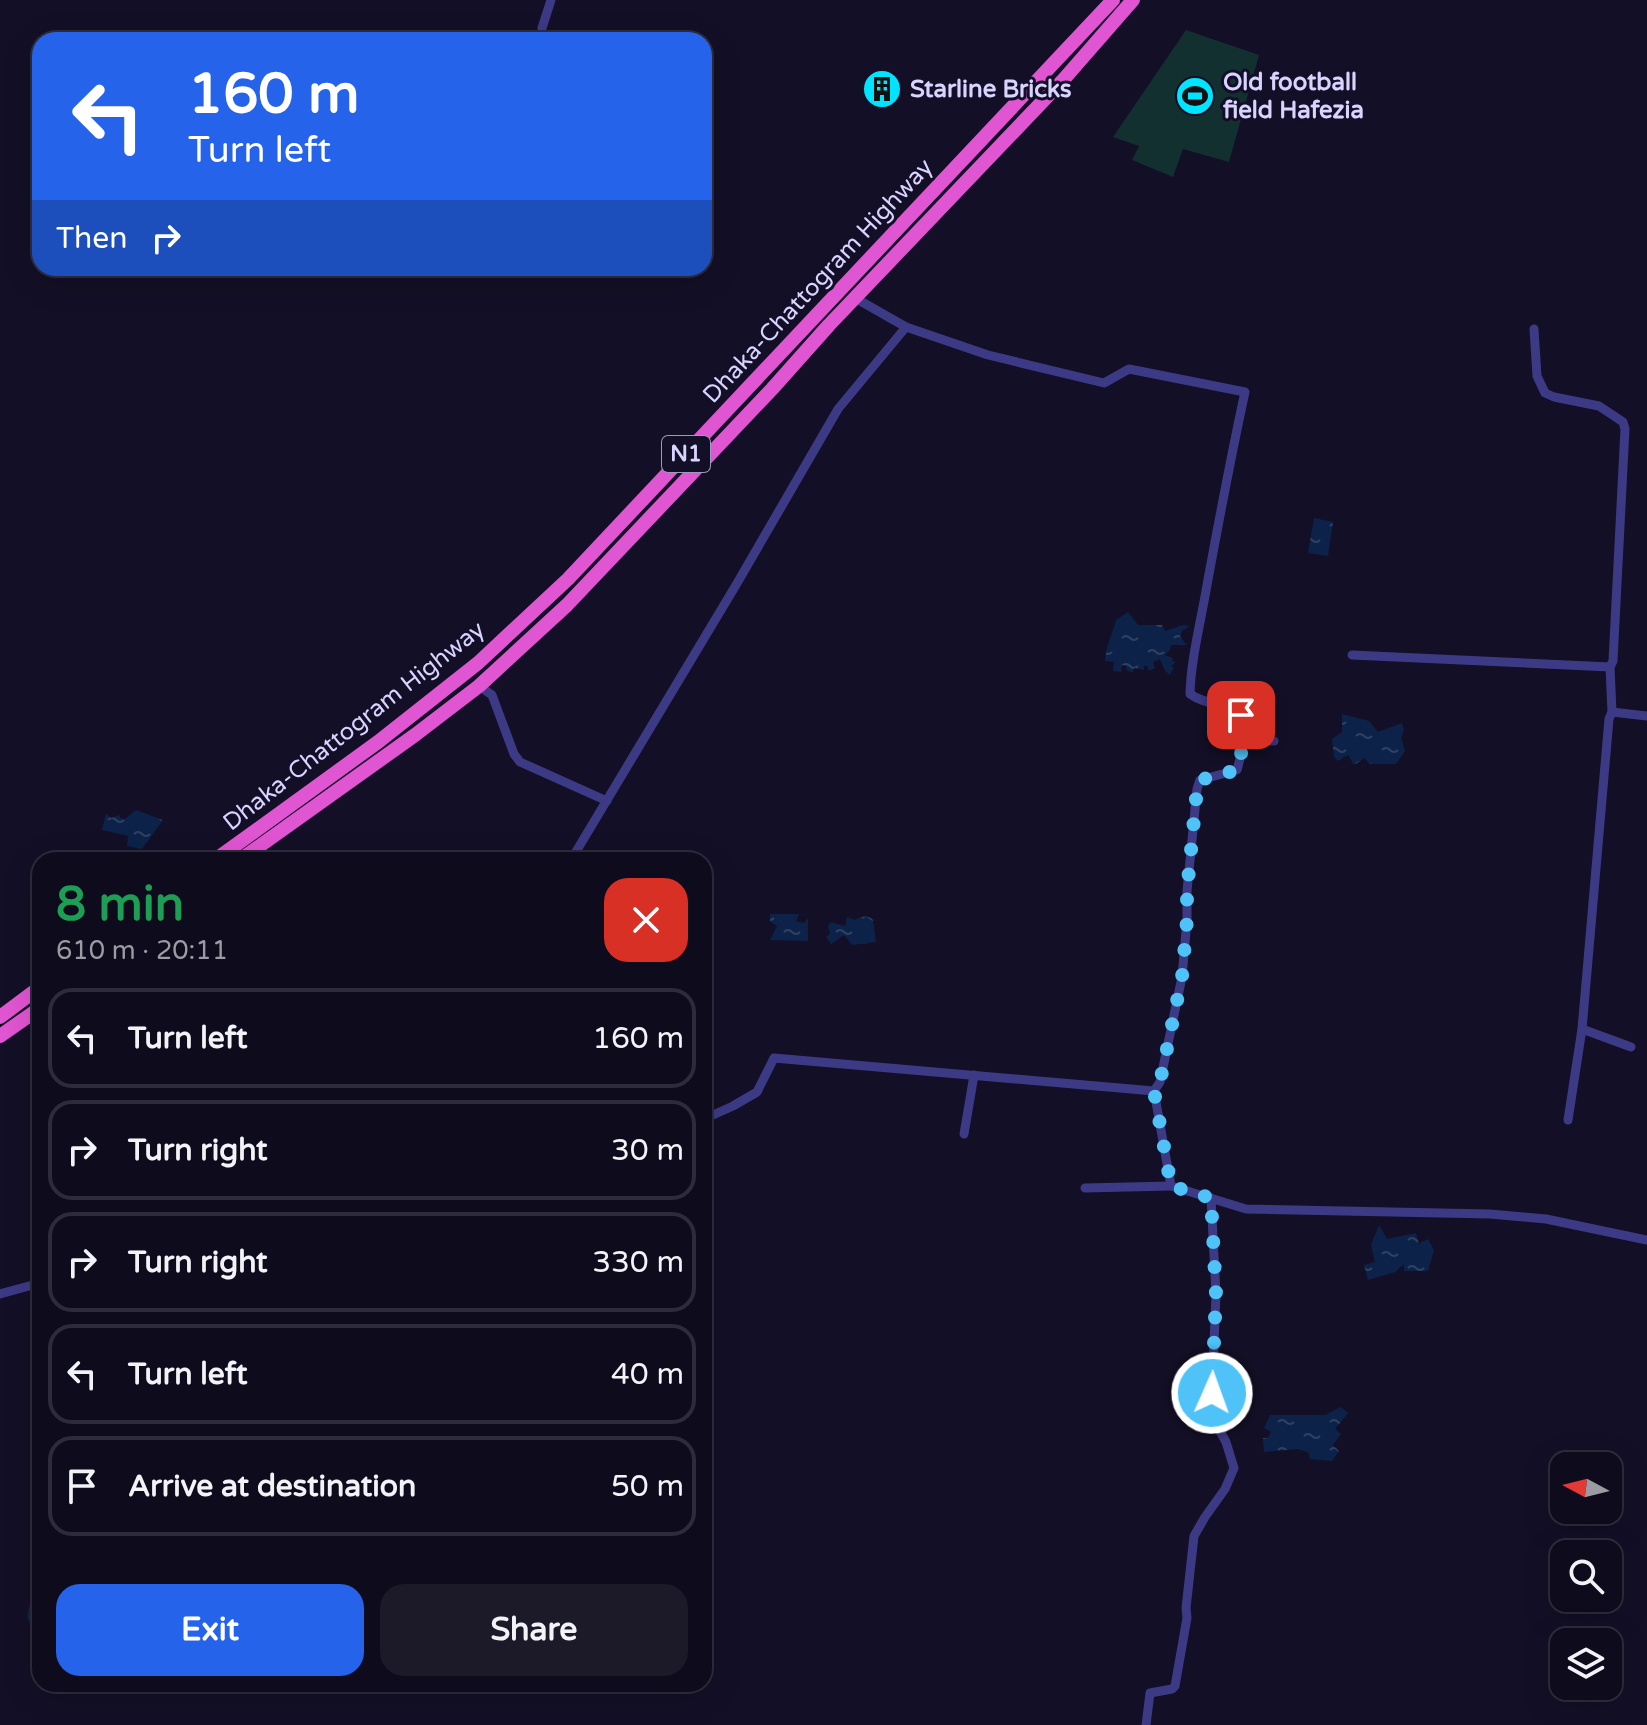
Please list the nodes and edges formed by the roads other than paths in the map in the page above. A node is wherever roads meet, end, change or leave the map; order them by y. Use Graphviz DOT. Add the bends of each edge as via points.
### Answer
graph roads {
  1 [pos="551,0"];
  2 [pos="1113,0"];
  3 [pos="1133,0"];
  4 [pos="542,28"];
  5 [pos="855,298"];
  6 [pos="906,327"];
  7 [pos="1534,329"];
  8 [pos="1352,655"];
  9 [pos="1610,667"];
  10 [pos="479,686"];
  11 [pos="1612,712"];
  12 [pos="1647,716"];
  13 [pos="1244,741"];
  14 [pos="1274,741"];
  15 [pos="607,801"];
  16 [pos="226,852"];
  17 [pos="251,852"];
  18 [pos="576,852"];
  19 [pos="32,993"];
  20 [pos="32,1014"];
  21 [pos="0,1017"];
  22 [pos="1582,1029"];
  23 [pos="0,1036"];
  24 [pos="1631,1047"];
  25 [pos="974,1075"];
  26 [pos="1154,1091"];
  27 [pos="712,1115"];
  28 [pos="1568,1120"];
  29 [pos="964,1134"];
  30 [pos="1171,1186"];
  31 [pos="1085,1188"];
  32 [pos="1211,1198"];
  33 [pos="1647,1240"];
  34 [pos="32,1285"];
  35 [pos="0,1294"];
  36 [pos="1146,1725"];
  1 -- 4 [label="street"];
  2 -- 16 [label="highway, Dhaka-Chattogram Highway / N1" via="568,579 478,663"];
  3 -- 5 [label="highway, Dhaka-Chattogram Highway / N1"];
  5 -- 6 [label="street"];
  5 -- 10 [label="highway, Dhaka-Chattogram Highway / N1" via="578,594"];
  6 -- 13 [label="street" via="988,355 1104,383 1129,369 1245,392 1190,694 1236,710"];
  6 -- 15 [label="street" via="838,409"];
  7 -- 9 [label="street" via="1537,376 1545,393 1599,406 1625,429"];
  8 -- 9 [label="street"];
  9 -- 11 [label="street"];
  10 -- 15 [label="street" via="492,695 520,762"];
  10 -- 17 [label="highway, Dhaka-Chattogram Highway / N1"];
  11 -- 12 [label="street"];
  11 -- 22 [label="street"];
  13 -- 14 [label="street"];
  13 -- 26 [label="street" via="1237,770 1200,780 1197,789 1182,977"];
  15 -- 18 [label="street"];
  19 -- 21 [label="highway"];
  20 -- 23 [label="highway"];
  22 -- 24 [label="street"];
  22 -- 28 [label="street"];
  25 -- 26 [label="street"];
  25 -- 27 [label="street" via="774,1058 757,1092"];
  25 -- 29 [label="street"];
  26 -- 30 [label="street"];
  30 -- 31 [label="street"];
  30 -- 32 [label="street"];
  32 -- 33 [label="street" via="1246,1209 1546,1219"];
  32 -- 36 [label="street" via="1216,1294 1212,1393 1216,1424 1234,1468 1194,1536 1175,1686 1150,1693"];
  34 -- 35 [label="street"];
}
